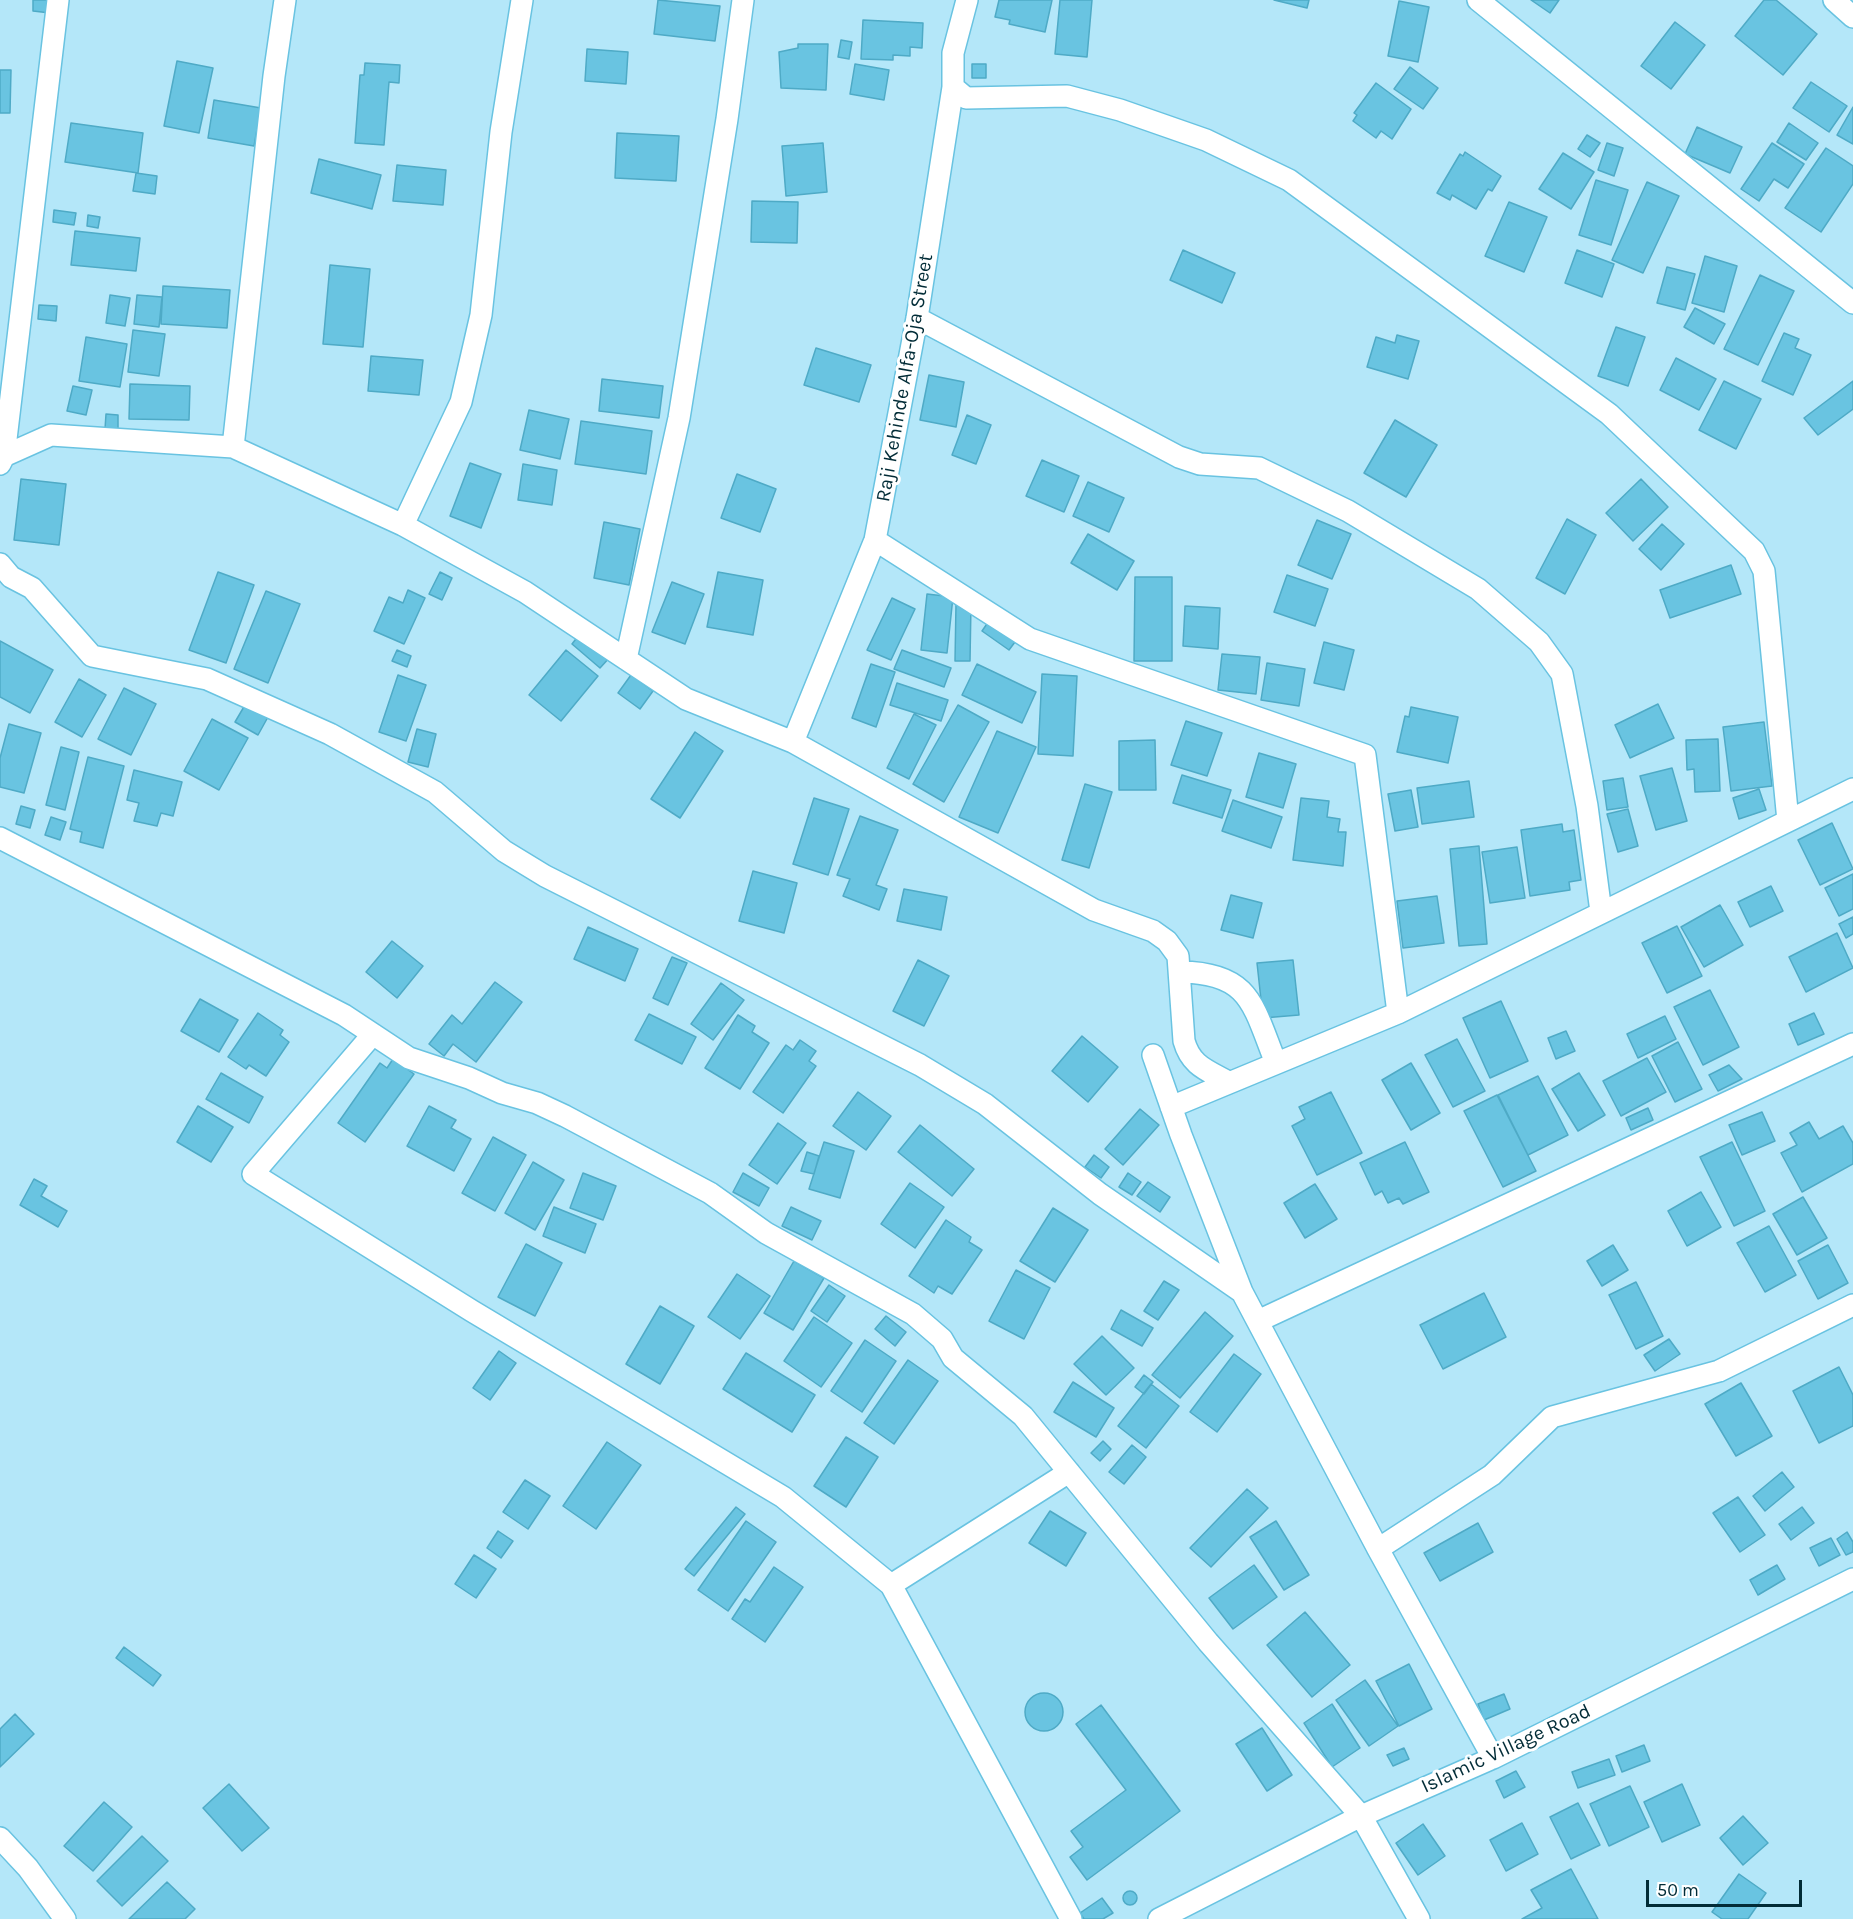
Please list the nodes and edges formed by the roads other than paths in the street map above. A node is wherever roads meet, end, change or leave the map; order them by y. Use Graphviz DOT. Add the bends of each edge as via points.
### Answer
graph roads {
  1 [pos="58,0"];
  2 [pos="285,0"];
  3 [pos="522,0"];
  4 [pos="743,0"];
  5 [pos="967,0"];
  6 [pos="1478,0"];
  7 [pos="1834,0"];
  8 [pos="1853,17"];
  9 [pos="953,87"];
  10 [pos="1853,303"];
  11 [pos="917,318"];
  12 [pos="233,447"];
  13 [pos="2,460"];
  14 [pos="403,525"];
  15 [pos="875,540"];
  16 [pos="0,564"];
  17 [pos="626,659"];
  18 [pos="793,742"];
  19 [pos="1853,789"];
  20 [pos="1788,821"];
  21 [pos="0,838"];
  22 [pos="1601,912"];
  23 [pos="1181,972"];
  24 [pos="1398,1013"];
  25 [pos="373,1034"];
  26 [pos="1853,1044"];
  27 [pos="1153,1054"];
  28 [pos="1276,1063"];
  29 [pos="1228,1082"];
  30 [pos="1171,1107"];
  31 [pos="1242,1292"];
  32 [pos="1853,1305"];
  33 [pos="1258,1321"];
  34 [pos="1069,1472"];
  35 [pos="1378,1549"];
  36 [pos="1853,1580"];
  37 [pos="891,1585"];
  38 [pos="1494,1758"];
  39 [pos="1361,1816"];
  40 [pos="0,1838"];
  41 [pos="65,1919"];
  42 [pos="1071,1919"];
  43 [pos="1159,1919"];
  44 [pos="1419,1919"];
  1 -- 13 [label="street"];
  2 -- 12 [label="street"];
  3 -- 14 [label="street" via="501,132 481,315 461,402"];
  4 -- 17 [label="street" via="679,418"];
  5 -- 9 [label="street, Raji Kehinde Alfa-Oja Street" via="954,53"];
  6 -- 10 [label="street"];
  7 -- 8 [label="street"];
  9 -- 11 [label="street, Raji Kehinde Alfa-Oja Street"];
  9 -- 20 [label="street" via="966,98 1067,96 1120,110 1206,140 1289,180 1610,414 1747,543 1764,571"];
  11 -- 15 [label="street, Raji Kehinde Alfa-Oja Street"];
  11 -- 22 [label="street" via="1179,457 1200,464 1259,468 1348,511 1478,590 1539,642 1562,674 1587,806"];
  12 -- 13 [label="street" via="51,435"];
  12 -- 14 [label="street"];
  14 -- 17 [label="street" via="525,591"];
  15 -- 18 [label="street, Raji Kehinde Alfa-Oja Street"];
  15 -- 24 [label="street" via="1030,639 1365,755"];
  16 -- 31 [label="street" via="11,578 32,588 92,656 207,680 330,734 435,792 504,850 545,876 920,1065 985,1104 1100,1194"];
  17 -- 18 [label="street" via="686,699"];
  18 -- 23 [label="street" via="1094,910 1153,931 1167,940 1178,956"];
  19 -- 20 [label="street"];
  20 -- 22 [label="street"];
  21 -- 25 [label="street" via="344,1015"];
  22 -- 24 [label="street"];
  23 -- 28 [label="street" via="1222,976 1239,987 1250,1001"];
  23 -- 29 [label="street" via="1187,1055"];
  24 -- 28 [label="street"];
  25 -- 34 [label="street" via="409,1058 565,1116 710,1193 766,1233 913,1314 942,1339 953,1358 1023,1416"];
  25 -- 37 [label="street" via="253,1174 472,1311 783,1497"];
  26 -- 33 [label="street"];
  27 -- 30 [label="street"];
  28 -- 29 [label="street"];
  29 -- 30 [label="street"];
  30 -- 31 [label="street"];
  31 -- 33 [label="street"];
  32 -- 35 [label="street" via="1719,1371 1552,1417 1492,1475"];
  33 -- 35 [label="street"];
  34 -- 37 [label="street"];
  34 -- 39 [label="street" via="1208,1642"];
  35 -- 38 [label="street"];
  36 -- 38 [label="street, Islamic Village Road"];
  37 -- 42 [label="street"];
  38 -- 39 [label="street, Islamic Village Road"];
  39 -- 43 [label="street, Islamic Village Road"];
  39 -- 44 [label="street"];
  40 -- 41 [label="street" via="28,1868"];
}
